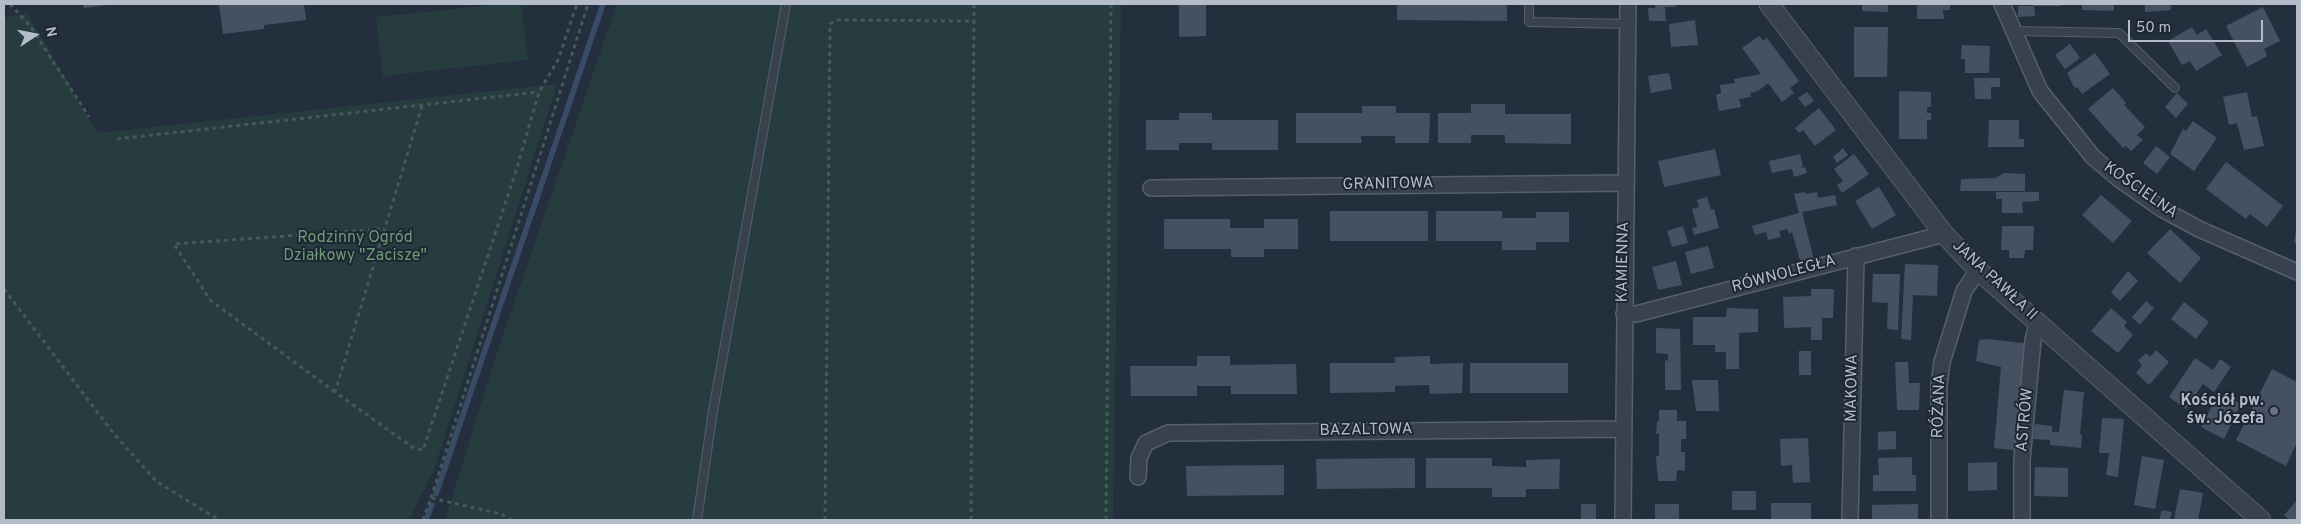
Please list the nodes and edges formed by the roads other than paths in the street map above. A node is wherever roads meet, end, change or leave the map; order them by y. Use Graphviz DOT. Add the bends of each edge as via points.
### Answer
graph roads {
  1 [pos="786,4"];
  2 [pos="1528,4"];
  3 [pos="1628,4"];
  4 [pos="1769,4"];
  5 [pos="2002,4"];
  6 [pos="1628,24"];
  7 [pos="2014,31"];
  8 [pos="2175,88"];
  9 [pos="1626,183"];
  10 [pos="1151,188"];
  11 [pos="1944,234"];
  12 [pos="1856,256"];
  13 [pos="1978,270"];
  14 [pos="2297,272"];
  15 [pos="1624,314"];
  16 [pos="2038,321"];
  17 [pos="1624,429"];
  18 [pos="1138,477"];
  19 [pos="697,520"];
  20 [pos="1623,520"];
  21 [pos="1850,520"];
  22 [pos="1939,520"];
  23 [pos="2022,520"];
  24 [pos="2261,520"];
  1 -- 19 [label="lane" via="713,411"];
  2 -- 6 [label="lane" via="1529,22"];
  3 -- 6 [label="street, KAMIENNA"];
  4 -- 11 [label="street, JANA PAWŁA II"];
  5 -- 7 [label="street, KOŚCIELNA"];
  6 -- 9 [label="street, KAMIENNA"];
  7 -- 8 [label="lane" via="2119,32"];
  7 -- 14 [label="street, KOŚCIELNA" via="2040,92 2093,157 2162,209"];
  9 -- 10 [label="street, GRANITOWA"];
  9 -- 15 [label="street, KAMIENNA"];
  11 -- 12 [label="street, RÓWNOLEGŁA"];
  11 -- 13 [label="street, JANA PAWŁA II"];
  12 -- 15 [label="street, RÓWNOLEGŁA" via="1636,314"];
  12 -- 21 [label="street, MAKOWA"];
  13 -- 16 [label="street, JANA PAWŁA II"];
  13 -- 22 [label="street, RÓŻANA" via="1964,291 1942,362 1939,385"];
  15 -- 17 [label="street, KAMIENNA"];
  16 -- 23 [label="street, ASTRÓW" via="2022,460"];
  16 -- 24 [label="street, JANA PAWŁA II"];
  17 -- 18 [label="street, BAZALTOWA" via="1168,434 1146,443"];
  17 -- 20 [label="street, KAMIENNA"];
}
